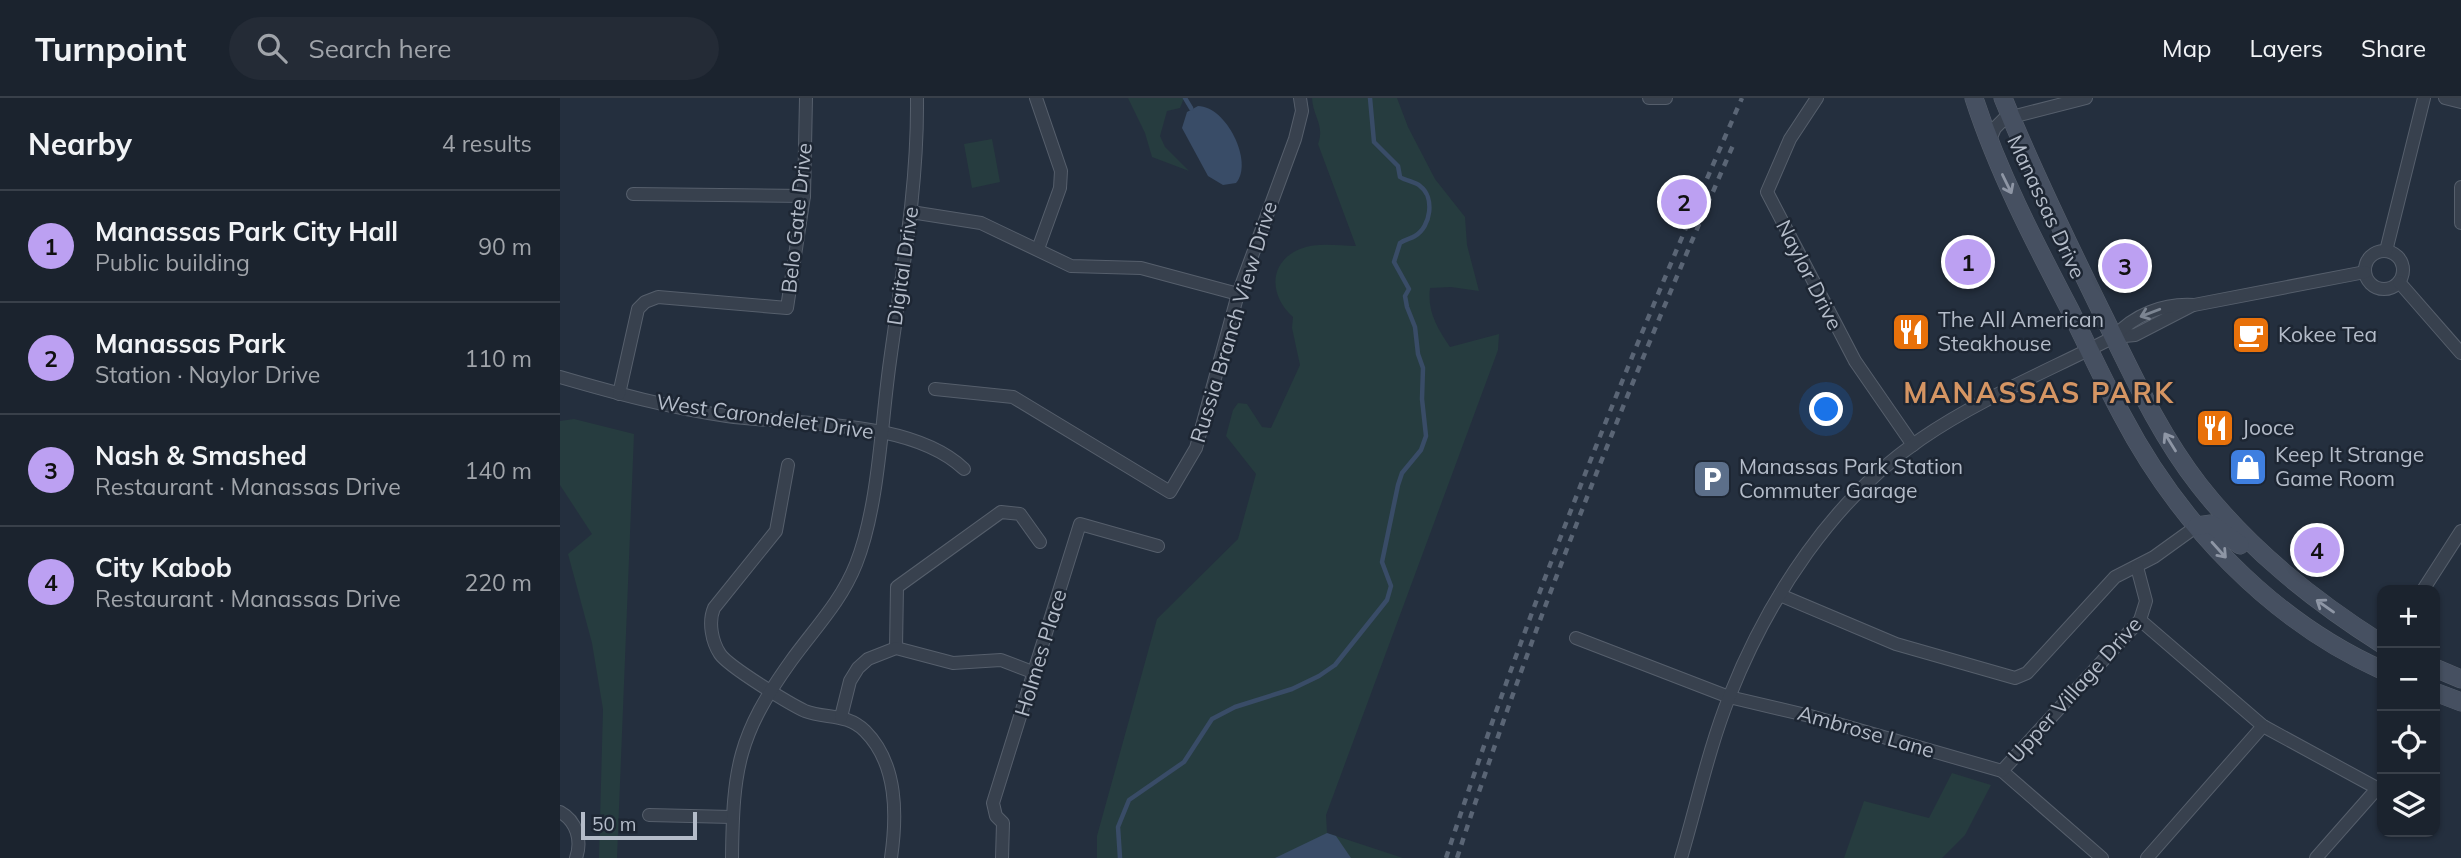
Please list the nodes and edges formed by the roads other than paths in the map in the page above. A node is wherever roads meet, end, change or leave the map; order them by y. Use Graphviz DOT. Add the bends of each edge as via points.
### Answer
graph roads {
  1 [pos="806,98"];
  2 [pos="916,98"];
  3 [pos="1036,98"];
  4 [pos="1300,98"];
  5 [pos="1649,98"];
  6 [pos="1666,98"];
  7 [pos="1817,98"];
  8 [pos="1973,98"];
  9 [pos="2003,98"];
  10 [pos="2086,98"];
  11 [pos="2424,98"];
  12 [pos="2445,98"];
  13 [pos="2461,102"];
  14 [pos="2011,117"];
  15 [pos="1989,142"];
  16 [pos="2461,187"];
  17 [pos="633,194"];
  18 [pos="804,196"];
  19 [pos="911,212"];
  20 [pos="2461,223"];
  21 [pos="1038,249"];
  22 [pos="2386,251"];
  23 [pos="2365,272"];
  24 [pos="2399,282"];
  25 [pos="1238,294"];
  26 [pos="2114,337"];
  27 [pos="2090,349"];
  28 [pos="2461,353"];
  29 [pos="560,377"];
  30 [pos="935,389"];
  31 [pos="619,394"];
  32 [pos="882,433"];
  33 [pos="1913,444"];
  34 [pos="788,465"];
  35 [pos="964,469"];
  36 [pos="2197,526"];
  37 [pos="2461,531"];
  38 [pos="1040,542"];
  39 [pos="1158,546"];
  40 [pos="2273,564"];
  41 [pos="2137,566"];
  42 [pos="2426,585"];
  43 [pos="1780,595"];
  44 [pos="2140,620"];
  45 [pos="1576,638"];
  46 [pos="2377,641"];
  47 [pos="895,648"];
  48 [pos="2377,663"];
  49 [pos="2440,670"];
  50 [pos="1035,673"];
  51 [pos="2461,678"];
  52 [pos="771,691"];
  53 [pos="2440,694"];
  54 [pos="1729,697"];
  55 [pos="2461,702"];
  56 [pos="841,717"];
  57 [pos="2263,726"];
  58 [pos="2002,771"];
  59 [pos="560,812"];
  60 [pos="649,815"];
  61 [pos="732,817"];
  62 [pos="576,858"];
  63 [pos="732,858"];
  64 [pos="891,858"];
  65 [pos="1002,858"];
  66 [pos="1681,858"];
  67 [pos="2102,858"];
  68 [pos="2147,858"];
  69 [pos="2316,858"];
  1 -- 18 [label="street, Belo Gate Drive"];
  2 -- 19 [label="street, Digital Drive"];
  3 -- 21 [label="street" via="1061,171 1060,188"];
  4 -- 25 [label="street, Russia Branch View Drive" via="1302,111 1295,139"];
  5 -- 6 [label="street"];
  7 -- 33 [label="street, Naylor Drive" via="1790,139 1767,192 1855,361"];
  8 -- 15 [label="main road, Manassas Drive"];
  9 -- 14 [label="main road, Manassas Drive"];
  10 -- 14 [label="street"];
  11 -- 22 [label="street"];
  12 -- 13 [label="street"];
  14 -- 15 [label="street" via="2001,121"];
  14 -- 26 [label="main road, Manassas Drive" via="2037,181"];
  15 -- 27 [label="main road, Manassas Drive, one-way"];
  16 -- 20 [label="street"];
  17 -- 18 [label="street"];
  18 -- 31 [label="street, Belo Gate Drive" via="787,308 658,297 645,302 635,317"];
  19 -- 21 [label="street" via="981,223"];
  19 -- 32 [label="street, Digital Drive"];
  21 -- 25 [label="street" via="1070,266 1141,268"];
  22 -- 23 [label="street" via="2373,254"];
  22 -- 24 [label="street" via="2401,260 2404,271"];
  23 -- 24 [label="street" via="2375,288 2388,289"];
  23 -- 26 [label="street" via="2194,304 2172,304 2128,321"];
  24 -- 28 [label="street"];
  25 -- 30 [label="street, Russia Branch View Drive" via="1196,448 1170,492 1013,397"];
  26 -- 27 [label="street"];
  40 -- 26 [label="main road, Manassas Drive, one-way" via="2240,533 2183,463"];
  27 -- 33 [label="street"];
  27 -- 36 [label="main road, Manassas Drive" via="2122,415"];
  29 -- 31 [label="street, West Carondelet Drive"];
  31 -- 32 [label="street, West Carondelet Drive" via="727,416"];
  32 -- 35 [label="street, West Carondelet Drive" via="935,449"];
  32 -- 52 [label="street, Digital Drive" via="857,562 845,590"];
  33 -- 43 [label="street" via="1829,526"];
  34 -- 52 [label="street" via="776,531 711,615 720,655"];
  36 -- 40 [label="main road" via="2211,524"];
  36 -- 41 [label="street"];
  36 -- 48 [label="main road, Manassas Drive, one-way" via="2276,604 2343,649"];
  37 -- 42 [label="street"];
  38 -- 47 [label="street" via="1020,514 1001,512 897,587"];
  39 -- 50 [label="street, Holmes Place" via="1080,524"];
  46 -- 40 [label="main road, Manassas Drive, one-way" via="2305,592"];
  41 -- 43 [label="street" via="2115,577 2027,673 2015,678 1896,644"];
  41 -- 44 [label="street, Upper Village Drive" via="2146,601"];
  43 -- 54 [label="street"];
  44 -- 57 [label="street"];
  44 -- 58 [label="street, Upper Village Drive"];
  45 -- 54 [label="street, Ambrose Lane"];
  47 -- 50 [label="street" via="953,663 1001,660"];
  47 -- 56 [label="street" via="858,668"];
  49 -- 51 [label="main road"];
  50 -- 65 [label="street, Holmes Place" via="993,803 1003,823"];
  52 -- 56 [label="street" via="810,712"];
  52 -- 61 [label="street, Digital Drive" via="737,764"];
  53 -- 55 [label="main road"];
  54 -- 58 [label="street, Ambrose Lane"];
  54 -- 66 [label="street"];
  56 -- 64 [label="street" via="870,736 885,766 896,811"];
  57 -- 68 [label="street"];
  57 -- 69 [label="street" via="2376,789"];
  58 -- 67 [label="street"];
  59 -- 62 [label="street" via="576,830"];
  60 -- 61 [label="street"];
  61 -- 63 [label="street, Digital Drive"];
}
